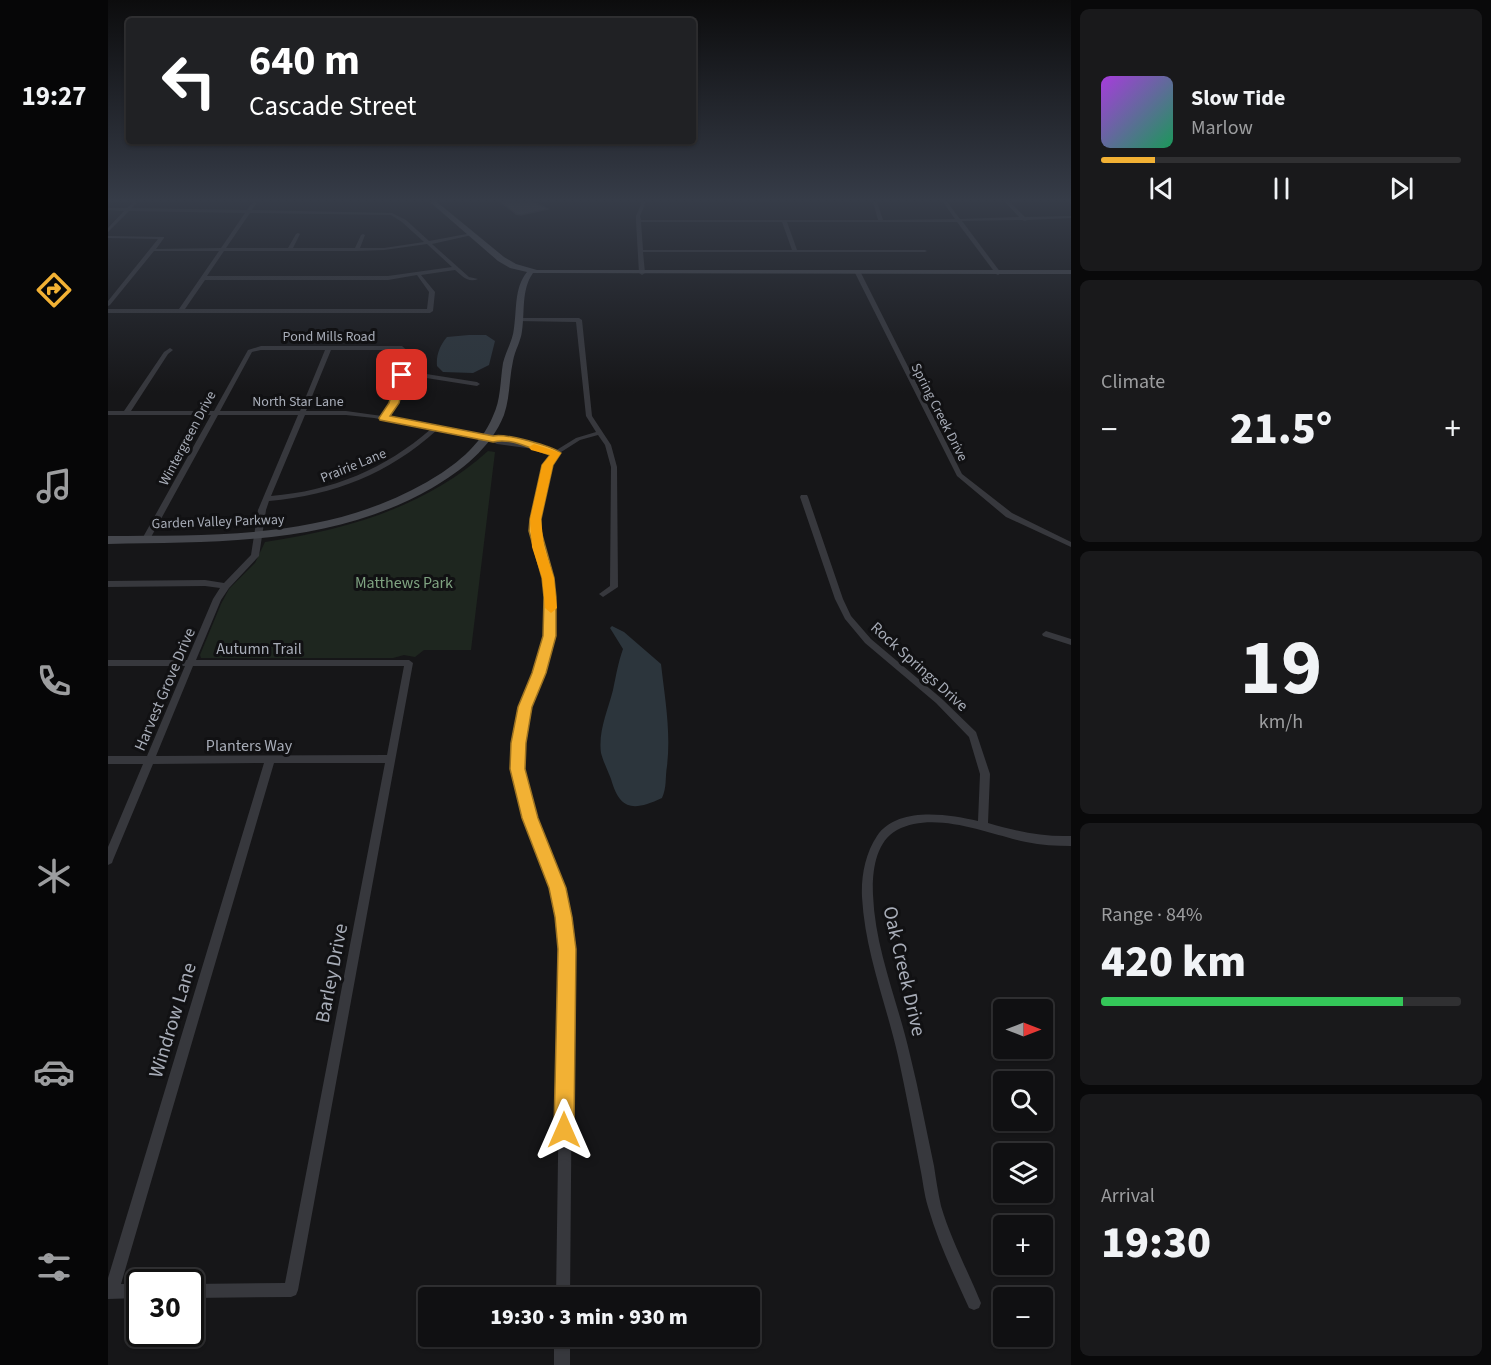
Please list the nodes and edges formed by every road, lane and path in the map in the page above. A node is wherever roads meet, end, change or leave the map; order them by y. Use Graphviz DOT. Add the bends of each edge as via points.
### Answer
graph roads {
  1 [pos="139,266"];
  2 [pos="212,266"];
  3 [pos="453,266"];
  4 [pos="514,266"];
  5 [pos="641,266"];
  6 [pos="992,266"];
  7 [pos="455,268"];
  8 [pos="531,271"];
  9 [pos="1071,272"];
  10 [pos="642,273"];
  11 [pos="858,273"];
  12 [pos="998,273"];
  13 [pos="419,275"];
  14 [pos="203,278"];
  15 [pos="475,279"];
  16 [pos="108,304"];
  17 [pos="108,311"];
  18 [pos="181,311"];
  19 [pos="519,320"];
  20 [pos="329,348"];
  21 [pos="170,350"];
  22 [pos="253,350"];
  23 [pos="402,375"];
  24 [pos="477,384"];
  25 [pos="108,413"];
  26 [pos="126,413"];
  27 [pos="214,413"];
  28 [pos="303,413"];
  29 [pos="384,418"];
  30 [pos="436,428"];
  31 [pos="599,433"];
  32 [pos="489,438"];
  33 [pos="556,453"];
  34 [pos="804,497"];
  35 [pos="267,498"];
  36 [pos="259,537"];
  37 [pos="146,539"];
  38 [pos="108,540"];
  39 [pos="1071,545"];
  40 [pos="108,584"];
  41 [pos="226,586"];
  42 [pos="603,594"];
  43 [pos="1046,634"];
  44 [pos="1071,642"];
  45 [pos="108,663"];
  46 [pos="191,663"];
  47 [pos="409,663"];
  48 [pos="391,759"];
  49 [pos="108,760"];
  50 [pos="150,760"];
  51 [pos="270,760"];
  52 [pos="983,826"];
  53 [pos="1071,841"];
  54 [pos="108,860"];
  55 [pos="563,1287"];
  56 [pos="126,1291"];
  57 [pos="204,1291"];
  58 [pos="110,1292"];
  59 [pos="974,1303"];
  60 [pos="562,1347"];
  61 [pos="562,1365"];
  1 -- 16 [label="street"];
  2 -- 14 [label="street"];
  3 -- 7 [label="street"];
  4 -- 8 [label="main road"];
  5 -- 10 [label="street"];
  6 -- 12 [label="street"];
  7 -- 13 [label="street"];
  7 -- 15 [label="street"];
  8 -- 10 [label="main road"];
  8 -- 19 [label="main road, Garden Valley Parkway" via="524,284"];
  9 -- 12 [label="main road"];
  10 -- 11 [label="main road"];
  11 -- 12 [label="main road"];
  11 -- 39 [label="street, Spring Creek Drive" via="959,475 1009,516"];
  13 -- 14 [label="street"];
  13 -- 18 [label="street" via="432,292 430,311"];
  14 -- 18 [label="street"];
  17 -- 18 [label="street"];
  19 -- 31 [label="street" via="579,320 586,406"];
  19 -- 32 [label="main road, Garden Valley Parkway" via="501,409"];
  20 -- 22 [label="street, Pond Mills Road"];
  20 -- 23 [label="street, Pond Mills Road" via="405,350"];
  20 -- 28 [label="street, Harvest Grove Drive"];
  21 -- 26 [label="street"];
  22 -- 27 [label="street, Wintergreen Drive"];
  23 -- 24 [label="street"];
  23 -- 29 [label="street" via="394,403"];
  25 -- 26 [label="street, North Star Lane"];
  26 -- 27 [label="street, North Star Lane"];
  27 -- 28 [label="street, North Star Lane"];
  27 -- 37 [label="street, Wintergreen Drive"];
  28 -- 29 [label="street, North Star Lane"];
  28 -- 35 [label="street, Harvest Grove Drive"];
  29 -- 30 [label="street, North Star Lane"];
  30 -- 32 [label="street, North Star Lane"];
  30 -- 35 [label="street, Prairie Lane" via="404,456 364,476 320,491"];
  31 -- 33 [label="street" via="578,439"];
  31 -- 42 [label="street" via="614,466 614,587"];
  32 -- 33 [label="street, North Star Lane"];
  32 -- 36 [label="main road, Garden Valley Parkway" via="456,468 408,498 339,522"];
  33 -- 55 [label="street" via="548,465 535,519 548,578 549,636 525,707 518,769 530,818 558,888 567,949"];
  34 -- 52 [label="street, Rock Springs Drive" via="848,616 868,641 973,735 985,774"];
  35 -- 36 [label="street, Harvest Grove Drive"];
  36 -- 37 [label="main road, Garden Valley Parkway"];
  36 -- 41 [label="street, Harvest Grove Drive" via="255,556"];
  37 -- 38 [label="main road, Garden Valley Parkway"];
  40 -- 41 [label="street"];
  41 -- 46 [label="street, Harvest Grove Drive"];
  43 -- 44 [label="street"];
  45 -- 46 [label="street, Autumn Trail"];
  46 -- 47 [label="street, Autumn Trail"];
  46 -- 50 [label="street, Harvest Grove Drive"];
  47 -- 48 [label="street, Barley Drive"];
  48 -- 51 [label="street, Planters Way"];
  48 -- 57 [label="street, Barley Drive" via="291,1290"];
  49 -- 50 [label="street, Planters Way"];
  50 -- 51 [label="street, Planters Way"];
  50 -- 54 [label="street, Harvest Grove Drive"];
  51 -- 58 [label="street, Windrow Lane"];
  52 -- 53 [label="street, Oak Creek Drive" via="1046,841"];
  52 -- 59 [label="street, Oak Creek Drive" via="932,818 897,825 879,842 867,880 872,927 902,1046 935,1209"];
  56 -- 58 [label="street"];
  60 -- 61 [label="street"];
}
